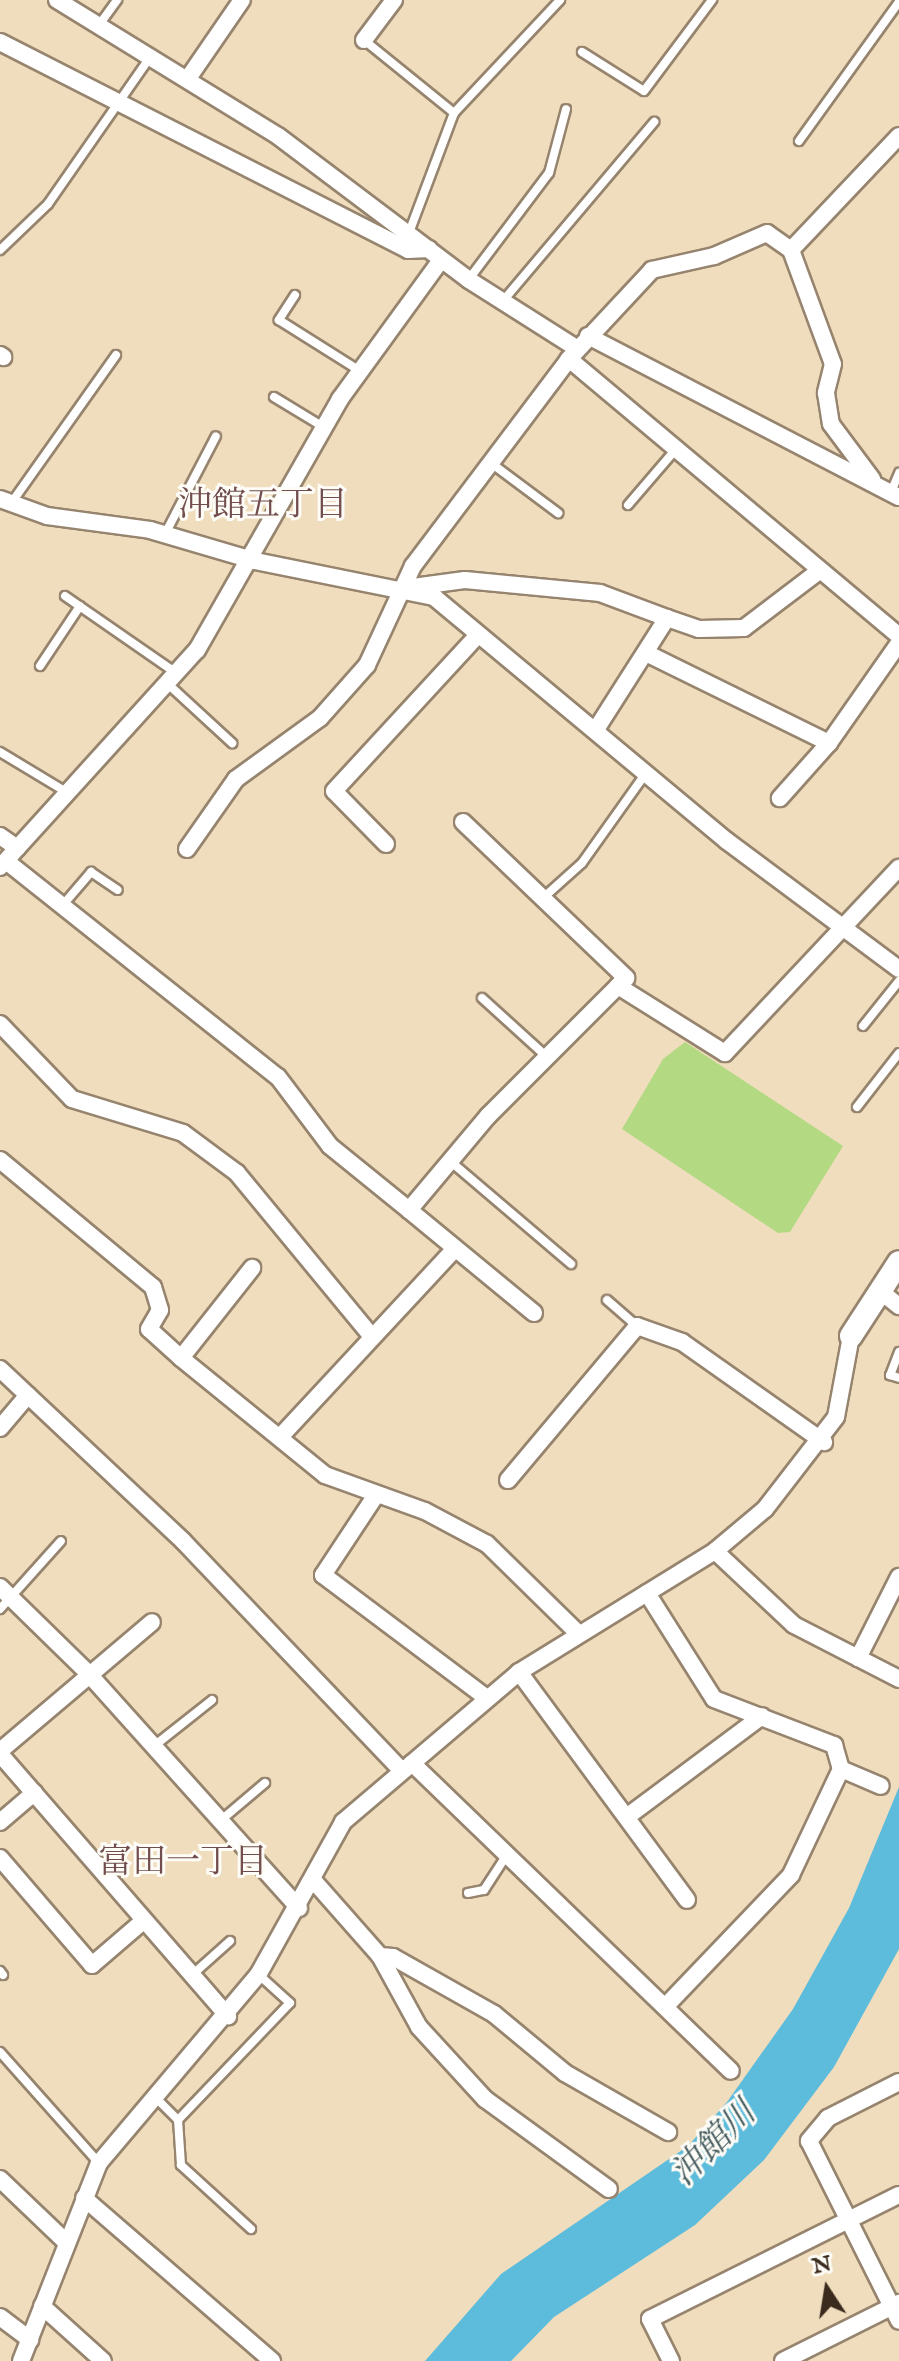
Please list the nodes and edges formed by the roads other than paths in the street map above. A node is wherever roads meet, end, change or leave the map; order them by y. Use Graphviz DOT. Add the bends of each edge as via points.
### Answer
graph roads {
  1 [pos="57,0"];
  2 [pos="117,0"];
  3 [pos="242,0"];
  4 [pos="394,0"];
  5 [pos="560,0"];
  6 [pos="712,0"];
  7 [pos="899,2"];
  8 [pos="98,26"];
  9 [pos="364,40"];
  10 [pos="0,42"];
  11 [pos="582,52"];
  12 [pos="151,56"];
  13 [pos="189,77"];
  14 [pos="121,104"];
  15 [pos="566,109"];
  16 [pos="454,113"];
  17 [pos="654,122"];
  18 [pos="899,136"];
  19 [pos="799,141"];
  20 [pos="410,230"];
  21 [pos="0,250"];
  22 [pos="791,250"];
  23 [pos="435,254"];
  24 [pos="469,280"];
  25 [pos="295,295"];
  26 [pos="501,303"];
  27 [pos="578,348"];
  28 [pos="116,355"];
  29 [pos="360,371"];
  30 [pos="274,397"];
  31 [pos="325,428"];
  32 [pos="216,436"];
  33 [pos="676,449"];
  34 [pos="491,463"];
  35 [pos="899,473"];
  36 [pos="875,483"];
  37 [pos="895,495"];
  38 [pos="6,501"];
  39 [pos="628,505"];
  40 [pos="558,513"];
  41 [pos="165,534"];
  42 [pos="255,561"];
  43 [pos="819,571"];
  44 [pos="407,587"];
  45 [pos="65,596"];
  46 [pos="80,606"];
  47 [pos="667,618"];
  48 [pos="477,636"];
  49 [pos="899,636"];
  50 [pos="899,643"];
  51 [pos="648,654"];
  52 [pos="40,666"];
  53 [pos="174,680"];
  54 [pos="597,728"];
  55 [pos="232,743"];
  56 [pos="829,743"];
  57 [pos="0,752"];
  58 [pos="646,773"];
  59 [pos="70,794"];
  60 [pos="780,798"];
  61 [pos="463,822"];
  62 [pos="0,836"];
  63 [pos="386,844"];
  64 [pos="17,848"];
  65 [pos="187,849"];
  66 [pos="3,864"];
  67 [pos="899,868"];
  68 [pos="118,890"];
  69 [pos="543,899"];
  70 [pos="62,906"];
  71 [pos="843,921"];
  72 [pos="899,969"];
  73 [pos="899,981"];
  74 [pos="618,986"];
  75 [pos="482,998"];
  76 [pos="0,1024"];
  77 [pos="863,1026"];
  78 [pos="899,1053"];
  79 [pos="546,1056"];
  80 [pos="857,1107"];
  81 [pos="0,1160"];
  82 [pos="450,1161"];
  83 [pos="409,1210"];
  84 [pos="454,1250"];
  85 [pos="899,1262"];
  86 [pos="571,1264"];
  87 [pos="252,1268"];
  88 [pos="879,1290"];
  89 [pos="607,1300"];
  90 [pos="899,1306"];
  91 [pos="534,1313"];
  92 [pos="637,1326"];
  93 [pos="851,1336"];
  94 [pos="372,1337"];
  95 [pos="899,1352"];
  96 [pos="181,1358"];
  97 [pos="0,1369"];
  98 [pos="899,1378"];
  99 [pos="28,1395"];
  100 [pos="0,1428"];
  101 [pos="280,1437"];
  102 [pos="824,1442"];
  103 [pos="508,1480"];
  104 [pos="376,1495"];
  105 [pos="61,1541"];
  106 [pos="715,1551"];
  107 [pos="899,1577"];
  108 [pos="647,1593"];
  109 [pos="4,1598"];
  110 [pos="152,1622"];
  111 [pos="578,1633"];
  112 [pos="858,1658"];
  113 [pos="519,1672"];
  114 [pos="88,1673"];
  115 [pos="899,1679"];
  116 [pos="487,1698"];
  117 [pos="212,1700"];
  118 [pos="762,1716"];
  119 [pos="154,1747"];
  120 [pos="0,1752"];
  121 [pos="407,1766"];
  122 [pos="841,1769"];
  123 [pos="265,1783"];
  124 [pos="881,1786"];
  125 [pos="34,1793"];
  126 [pos="628,1816"];
  127 [pos="220,1821"];
  128 [pos="0,1822"];
  129 [pos="508,1852"];
  130 [pos="0,1858"];
  131 [pos="313,1880"];
  132 [pos="468,1893"];
  133 [pos="687,1900"];
  134 [pos="299,1908"];
  135 [pos="142,1922"];
  136 [pos="230,1941"];
  137 [pos="380,1956"];
  138 [pos="258,1975"];
  139 [pos="191,1976"];
  140 [pos="665,2007"];
  141 [pos="228,2016"];
  142 [pos="0,2052"];
  143 [pos="731,2071"];
  144 [pos="899,2082"];
  145 [pos="154,2096"];
  146 [pos="178,2120"];
  147 [pos="668,2132"];
  148 [pos="99,2163"];
  149 [pos="0,2179"];
  150 [pos="609,2189"];
  151 [pos="899,2195"];
  152 [pos="84,2198"];
  153 [pos="850,2220"];
  154 [pos="251,2229"];
  155 [pos="66,2242"];
  156 [pos="42,2306"];
  157 [pos="897,2310"];
  158 [pos="0,2317"];
  159 [pos="30,2340"];
  160 [pos="21,2361"];
  161 [pos="103,2361"];
  162 [pos="272,2361"];
  163 [pos="671,2361"];
  164 [pos="783,2361"];
  1 -- 8 [label="street"];
  2 -- 8 [label="lane"];
  3 -- 13 [label="street"];
  4 -- 9 [label="street"];
  5 -- 16 [label="lane"];
  6 -- 11 [label="lane" via="644,91"];
  7 -- 19 [label="lane"];
  8 -- 12 [label="street"];
  9 -- 16 [label="lane"];
  10 -- 14 [label="street"];
  12 -- 13 [label="street"];
  12 -- 14 [label="lane"];
  13 -- 20 [label="street"];
  14 -- 21 [label="lane" via="48,204"];
  14 -- 23 [label="street" via="408,250"];
  15 -- 24 [label="lane" via="549,173"];
  16 -- 20 [label="lane"];
  17 -- 26 [label="lane"];
  18 -- 22 [label="street"];
  20 -- 23 [label="street"];
  22 -- 27 [label="street" via="767,233 714,256 652,270"];
  22 -- 36 [label="street" via="833,364 826,393 831,424"];
  23 -- 24 [label="street"];
  23 -- 29 [label="street"];
  24 -- 26 [label="street"];
  25 -- 29 [label="lane" via="279,320"];
  26 -- 27 [label="street"];
  27 -- 33 [label="street"];
  27 -- 34 [label="street"];
  27 -- 36 [label="street"];
  28 -- 38 [label="lane"];
  29 -- 31 [label="street"];
  30 -- 31 [label="lane"];
  31 -- 42 [label="street"];
  32 -- 41 [label="lane"];
  33 -- 39 [label="lane"];
  33 -- 43 [label="street"];
  34 -- 40 [label="lane"];
  34 -- 44 [label="street" via="413,566"];
  35 -- 37 [label="lane"];
  36 -- 37 [label="street"];
  38 -- 41 [label="street" via="47,516"];
  41 -- 42 [label="street"];
  42 -- 44 [label="street"];
  42 -- 53 [label="street"];
  43 -- 47 [label="street" via="744,628 699,629"];
  43 -- 49 [label="street"];
  44 -- 47 [label="street" via="465,580 600,593"];
  44 -- 48 [label="street" via="434,597"];
  44 -- 65 [label="street" via="367,665 320,718 236,779"];
  45 -- 46 [label="lane"];
  46 -- 52 [label="lane"];
  46 -- 53 [label="lane"];
  47 -- 51 [label="street"];
  48 -- 54 [label="street"];
  48 -- 63 [label="street" via="334,791"];
  50 -- 56 [label="street"];
  51 -- 54 [label="street"];
  51 -- 56 [label="street"];
  53 -- 55 [label="lane"];
  53 -- 59 [label="street"];
  54 -- 58 [label="street"];
  56 -- 60 [label="street"];
  57 -- 59 [label="lane"];
  58 -- 69 [label="lane" via="582,863"];
  58 -- 71 [label="street"];
  59 -- 64 [label="street"];
  61 -- 69 [label="street"];
  62 -- 64 [label="street"];
  64 -- 66 [label="street"];
  66 -- 70 [label="street"];
  67 -- 71 [label="street"];
  68 -- 70 [label="lane" via="91,872"];
  69 -- 74 [label="street" via="626,978"];
  70 -- 83 [label="street" via="278,1077 330,1146"];
  71 -- 72 [label="street"];
  71 -- 74 [label="street" via="725,1053"];
  73 -- 77 [label="lane"];
  74 -- 79 [label="street"];
  75 -- 79 [label="lane"];
  76 -- 94 [label="street" via="72,1099 183,1133 237,1173"];
  78 -- 80 [label="lane"];
  79 -- 82 [label="street"];
  81 -- 96 [label="street" via="153,1287 160,1310 149,1329"];
  82 -- 83 [label="street"];
  82 -- 86 [label="lane"];
  83 -- 84 [label="street"];
  84 -- 91 [label="street"];
  84 -- 94 [label="street"];
  85 -- 88 [label="street"];
  87 -- 96 [label="street"];
  88 -- 90 [label="street"];
  88 -- 93 [label="street"];
  89 -- 92 [label="lane"];
  92 -- 102 [label="street" via="682,1342"];
  92 -- 103 [label="street"];
  93 -- 102 [label="street" via="845,1389"];
  94 -- 101 [label="street"];
  95 -- 98 [label="lane" via="890,1375"];
  96 -- 101 [label="street"];
  97 -- 99 [label="street"];
  99 -- 100 [label="street"];
  99 -- 121 [label="street" via="183,1541"];
  101 -- 104 [label="street" via="325,1475"];
  102 -- 106 [label="street" via="765,1509"];
  104 -- 111 [label="street" via="487,1544"];
  104 -- 116 [label="street" via="323,1575"];
  105 -- 109 [label="lane"];
  106 -- 108 [label="street"];
  106 -- 112 [label="street" via="794,1625"];
  107 -- 112 [label="street"];
  108 -- 111 [label="street"];
  108 -- 118 [label="street" via="714,1699"];
  109 -- 114 [label="street"];
  110 -- 114 [label="street"];
  111 -- 113 [label="street"];
  112 -- 115 [label="street"];
  113 -- 116 [label="street"];
  113 -- 126 [label="street"];
  114 -- 119 [label="street"];
  114 -- 120 [label="street"];
  116 -- 121 [label="street"];
  117 -- 119 [label="lane"];
  118 -- 122 [label="street" via="834,1745"];
  118 -- 126 [label="street"];
  119 -- 127 [label="street"];
  120 -- 125 [label="street"];
  121 -- 129 [label="street"];
  121 -- 131 [label="street" via="343,1822"];
  122 -- 124 [label="street"];
  122 -- 140 [label="street" via="791,1875"];
  123 -- 127 [label="lane"];
  125 -- 128 [label="street"];
  125 -- 135 [label="street"];
  126 -- 133 [label="street"];
  127 -- 134 [label="street"];
  129 -- 132 [label="lane" via="484,1890"];
  129 -- 140 [label="street"];
  130 -- 135 [label="street" via="92,1965"];
  131 -- 134 [label="street"];
  131 -- 137 [label="street"];
  134 -- 138 [label="street"];
  135 -- 139 [label="street"];
  136 -- 139 [label="lane"];
  137 -- 147 [label="street" via="393,1957 494,2014 565,2073"];
  137 -- 150 [label="street" via="419,2027 485,2099"];
  138 -- 141 [label="street"];
  138 -- 146 [label="lane" via="290,2003"];
  139 -- 141 [label="street"];
  140 -- 143 [label="street"];
  141 -- 145 [label="street"];
  142 -- 148 [label="lane"];
  144 -- 153 [label="street" via="828,2118 809,2141"];
  145 -- 146 [label="lane"];
  145 -- 148 [label="street"];
  146 -- 154 [label="lane" via="181,2165"];
  148 -- 152 [label="street"];
  149 -- 155 [label="street"];
  151 -- 153 [label="street"];
  152 -- 155 [label="street"];
  152 -- 162 [label="street"];
  153 -- 157 [label="street"];
  153 -- 163 [label="street" via="650,2319"];
  155 -- 156 [label="street"];
  156 -- 159 [label="street"];
  156 -- 161 [label="street"];
  157 -- 164 [label="street"];
  158 -- 159 [label="street"];
  159 -- 160 [label="street"];
}
